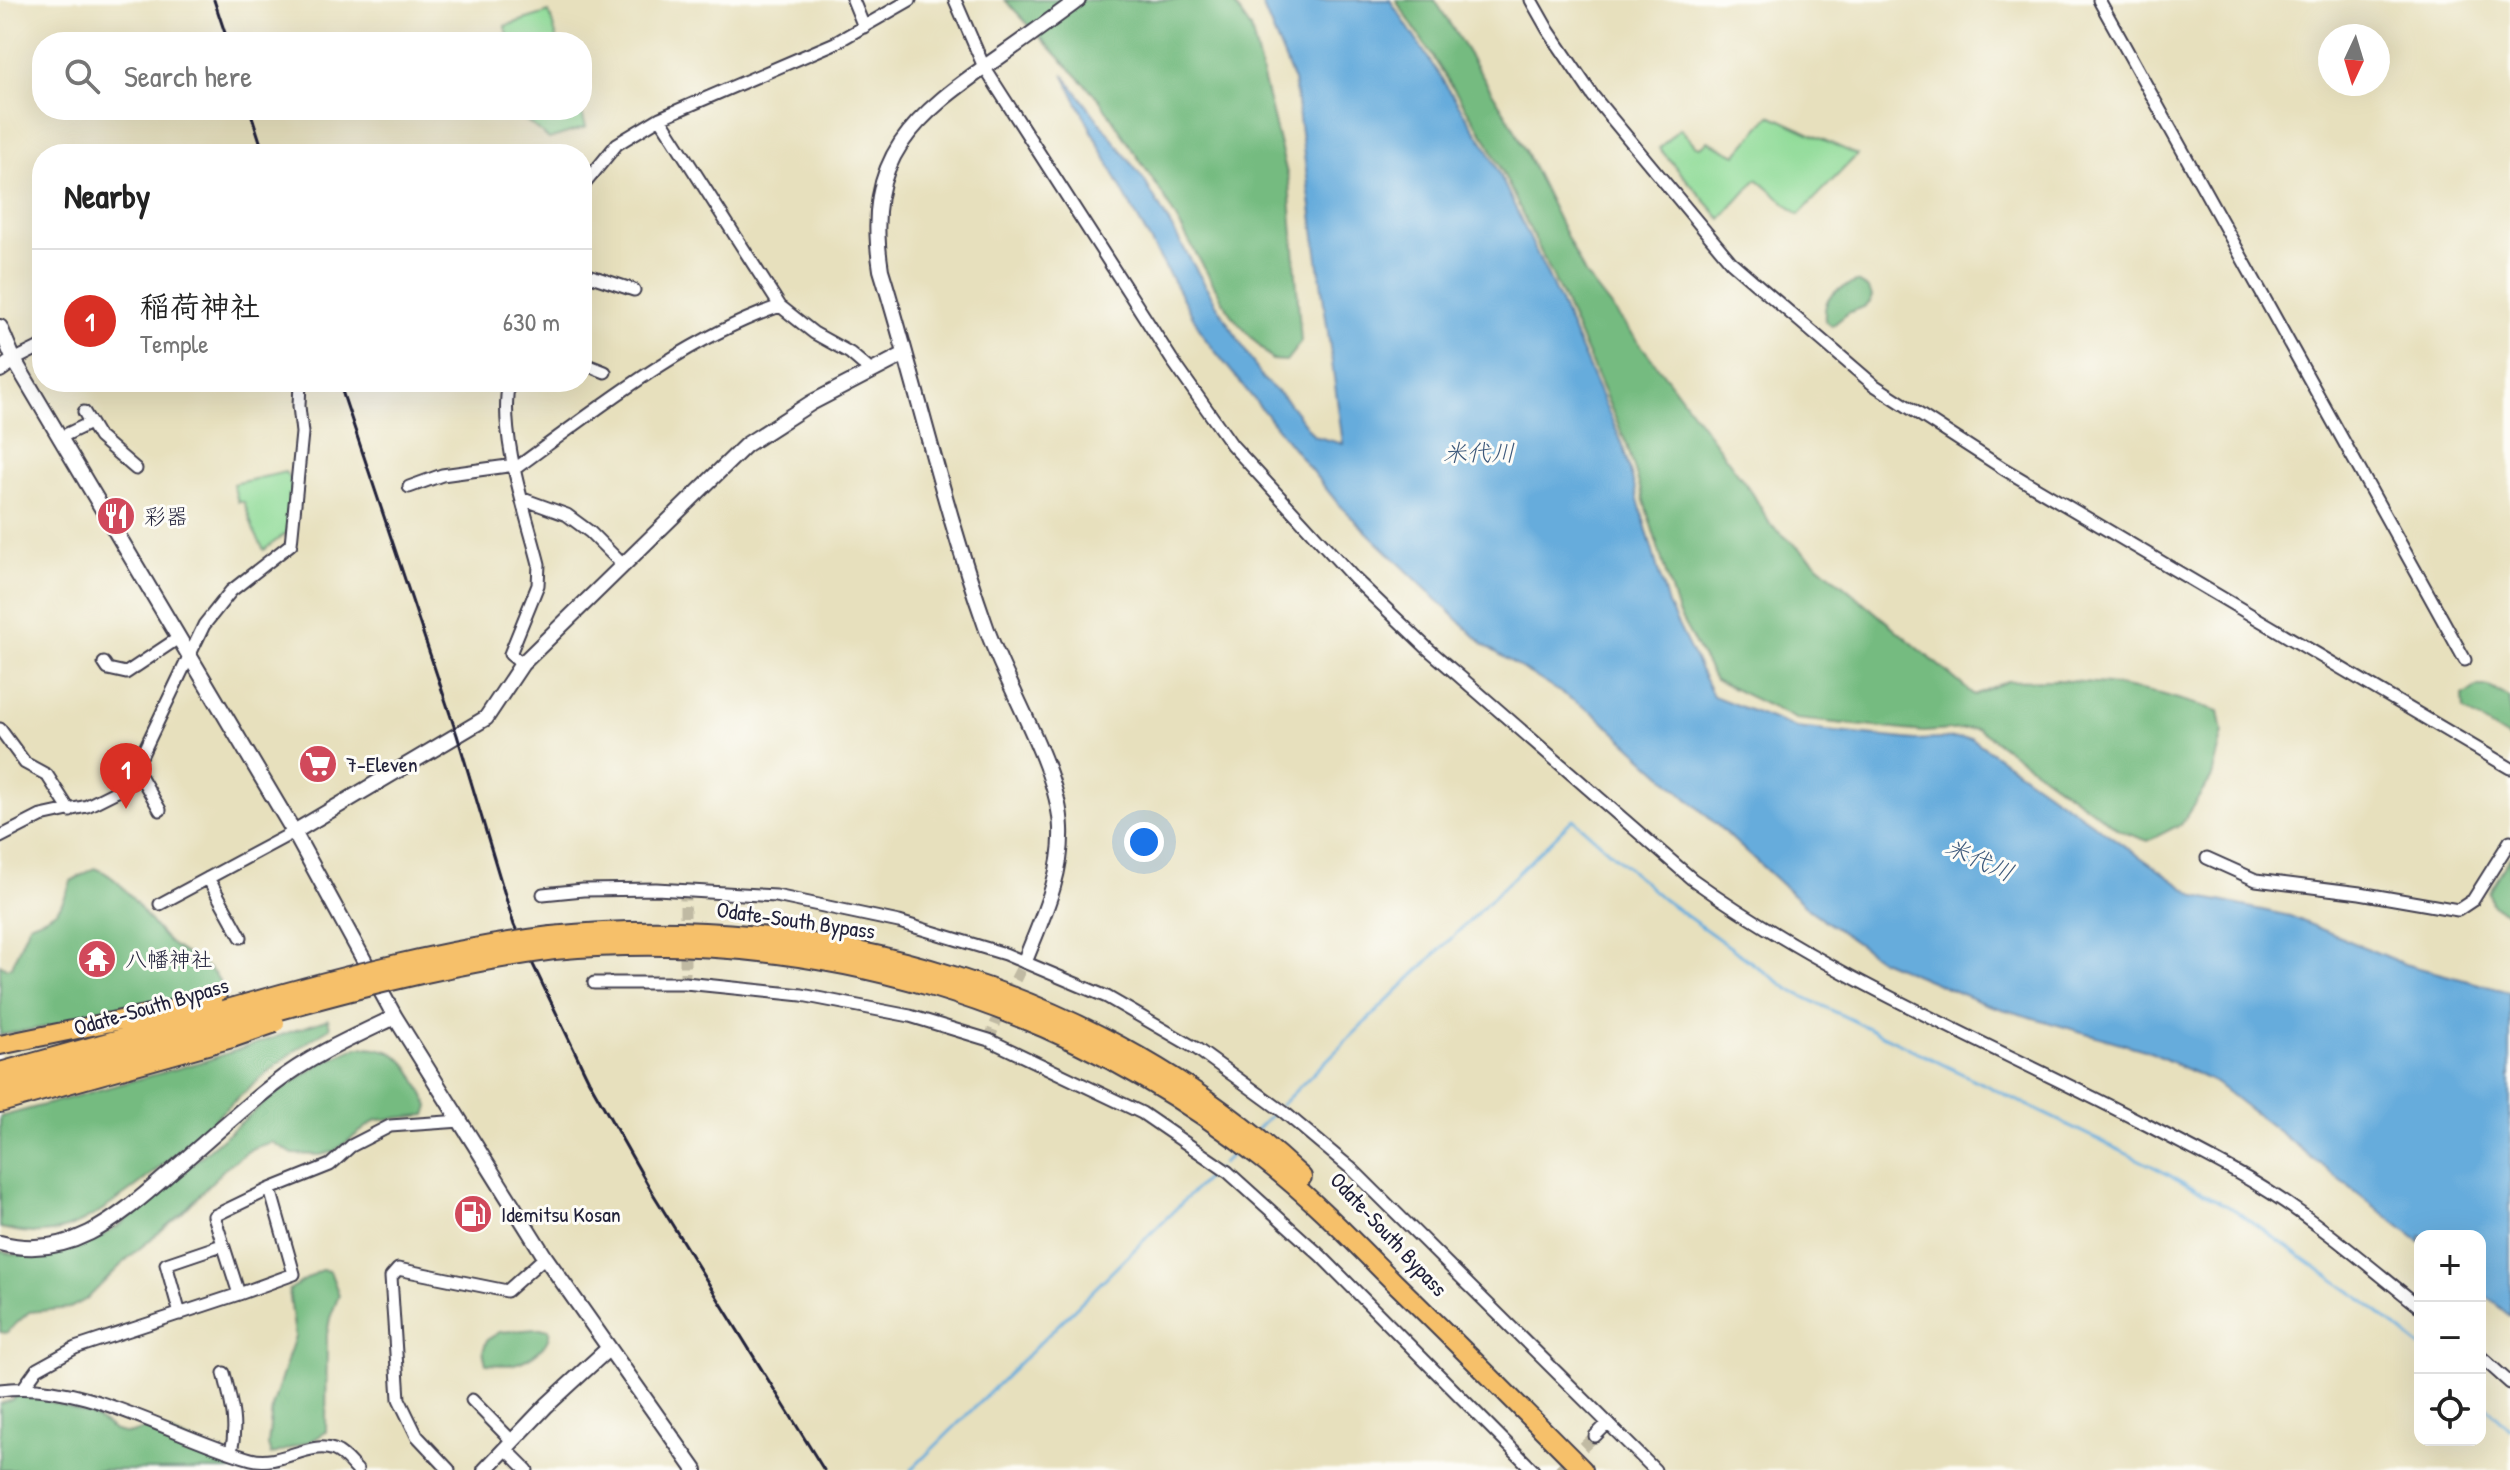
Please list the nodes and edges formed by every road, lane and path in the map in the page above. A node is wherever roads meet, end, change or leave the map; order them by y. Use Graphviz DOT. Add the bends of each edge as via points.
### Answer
graph roads {
  1 [pos="853,0"];
  2 [pos="910,0"];
  3 [pos="955,0"];
  4 [pos="1078,0"];
  5 [pos="1531,0"];
  6 [pos="2099,0"];
  7 [pos="864,27"];
  8 [pos="984,67"];
  9 [pos="660,118"];
  10 [pos="592,175"];
  11 [pos="592,276"];
  12 [pos="634,290"];
  13 [pos="780,306"];
  14 [pos="0,327"];
  15 [pos="32,351"];
  16 [pos="905,354"];
  17 [pos="14,360"];
  18 [pos="592,367"];
  19 [pos="0,370"];
  20 [pos="871,371"];
  21 [pos="605,372"];
  22 [pos="32,391"];
  23 [pos="32,392"];
  24 [pos="300,392"];
  25 [pos="507,392"];
  26 [pos="84,412"];
  27 [pos="90,423"];
  28 [pos="59,438"];
  29 [pos="516,467"];
  30 [pos="136,469"];
  31 [pos="409,487"];
  32 [pos="523,499"];
  33 [pos="623,565"];
  34 [pos="177,639"];
  35 [pos="188,658"];
  36 [pos="2465,660"];
  37 [pos="104,663"];
  38 [pos="522,664"];
  39 [pos="0,729"];
  40 [pos="2510,768"];
  41 [pos="119,790"];
  42 [pos="160,810"];
  43 [pos="70,811"];
  44 [pos="294,832"];
  45 [pos="0,837"];
  46 [pos="2510,841"];
  47 [pos="2207,858"];
  48 [pos="208,878"];
  49 [pos="543,894"];
  50 [pos="160,904"];
  51 [pos="241,937"];
  52 [pos="552,943"];
  53 [pos="1025,961"];
  54 [pos="594,983"];
  55 [pos="395,1017"];
  56 [pos="226,1018"];
  57 [pos="142,1041"];
  58 [pos="0,1045"];
  59 [pos="0,1072"];
  60 [pos="0,1088"];
  61 [pos="0,1103"];
  62 [pos="461,1121"];
  63 [pos="270,1189"];
  64 [pos="0,1243"];
  65 [pos="222,1245"];
  66 [pos="545,1257"];
  67 [pos="239,1294"];
  68 [pos="2414,1302"];
  69 [pos="180,1314"];
  70 [pos="609,1348"];
  71 [pos="2486,1361"];
  72 [pos="224,1373"];
  73 [pos="2510,1383"];
  74 [pos="24,1387"];
  75 [pos="0,1390"];
  76 [pos="472,1400"];
  77 [pos="1608,1423"];
  78 [pos="1595,1436"];
  79 [pos="510,1445"];
  80 [pos="231,1452"];
  81 [pos="357,1470"];
  82 [pos="449,1470"];
  83 [pos="485,1470"];
  84 [pos="527,1470"];
  85 [pos="695,1470"];
  86 [pos="1533,1470"];
  87 [pos="1583,1470"];
  88 [pos="1655,1470"];
  1 -- 7 [label="street"];
  2 -- 7 [label="street"];
  3 -- 8 [label="street"];
  4 -- 8 [label="street"];
  5 -- 40 [label="street" via="1593,96 1731,262 1874,385 2004,469"];
  6 -- 36 [label="street"];
  7 -- 9 [label="street"];
  8 -- 16 [label="street" via="909,129 884,180 876,238"];
  8 -- 68 [label="street" via="1232,445 1354,578 1427,648 1621,818 1692,879 1812,956 2271,1192"];
  9 -- 10 [label="street" via="617,144"];
  9 -- 13 [label="street"];
  11 -- 12 [label="street"];
  13 -- 20 [label="street"];
  13 -- 29 [label="street" via="690,346"];
  14 -- 17 [label="street"];
  15 -- 17 [label="street"];
  16 -- 20 [label="street"];
  16 -- 53 [label="street" via="977,603 1055,795 1061,826 1054,885"];
  17 -- 19 [label="street"];
  17 -- 22 [label="street"];
  18 -- 21 [label="street"];
  20 -- 33 [label="street" via="746,445"];
  23 -- 28 [label="street"];
  24 -- 35 [label="street" via="302,433 291,544 231,591 204,625"];
  25 -- 29 [label="street" via="507,426"];
  26 -- 27 [label="street"];
  27 -- 28 [label="street"];
  27 -- 30 [label="street"];
  28 -- 34 [label="street"];
  29 -- 31 [label="street" via="442,475"];
  29 -- 32 [label="street"];
  32 -- 33 [label="street" via="567,515"];
  32 -- 38 [label="street" via="539,564 538,585 510,654"];
  33 -- 38 [label="street"];
  34 -- 35 [label="street"];
  34 -- 37 [label="street" via="126,673"];
  35 -- 41 [label="street" via="138,763"];
  35 -- 44 [label="street"];
  38 -- 44 [label="street" via="486,718"];
  39 -- 43 [label="street" via="25,763 47,775"];
  41 -- 42 [label="street" via="141,777"];
  41 -- 43 [label="street"];
  43 -- 45 [label="street" via="41,816"];
  44 -- 48 [label="street"];
  44 -- 55 [label="street"];
  46 -- 47 [label="street" via="2473,900 2458,910 2256,880"];
  48 -- 50 [label="street"];
  48 -- 51 [label="street"];
  49 -- 53 [label="street" via="656,889 776,896 899,922"];
  52 -- 56 [label="highway, Odate-South Bypass, bridge"];
  52 -- 56 [label="highway, Odate-South Bypass, bridge" via="460,949 368,970"];
  52 -- 87 [label="highway, Odate-South Bypass" via="727,948 827,961 973,998 1068,1038 1230,1124 1272,1158 1351,1226 1466,1353"];
  53 -- 77 [label="street" via="1150,1020 1284,1113 1354,1171"];
  54 -- 86 [label="street" via="685,983 787,993 910,1016 989,1040 1142,1113 1220,1167 1321,1256"];
  55 -- 62 [label="street"];
  55 -- 64 [label="street" via="285,1076 100,1229 52,1247"];
  56 -- 57 [label="highway, Odate-South Bypass"];
  56 -- 58 [label="highway"];
  56 -- 61 [label="highway"];
  57 -- 59 [label="highway, Odate-South Bypass"];
  57 -- 60 [label="highway, Odate-South Bypass"];
  62 -- 63 [label="street" via="390,1126 351,1146 330,1165"];
  62 -- 66 [label="street"];
  63 -- 65 [label="street" via="214,1216"];
  63 -- 67 [label="street" via="294,1274"];
  65 -- 67 [label="street"];
  65 -- 69 [label="street" via="166,1264"];
  66 -- 70 [label="street"];
  66 -- 82 [label="street" via="507,1291 398,1269 391,1277 399,1399 417,1436"];
  67 -- 69 [label="street"];
  69 -- 74 [label="street" via="75,1348 37,1369"];
  70 -- 79 [label="street"];
  70 -- 85 [label="street"];
  71 -- 73 [label="street"];
  72 -- 80 [label="street" via="235,1416"];
  74 -- 75 [label="street"];
  74 -- 80 [label="street" via="92,1401"];
  76 -- 79 [label="street"];
  77 -- 78 [label="street"];
  77 -- 88 [label="street"];
  79 -- 83 [label="street"];
  79 -- 84 [label="street"];
  80 -- 81 [label="street" via="263,1462 322,1447 337,1451"];
}
